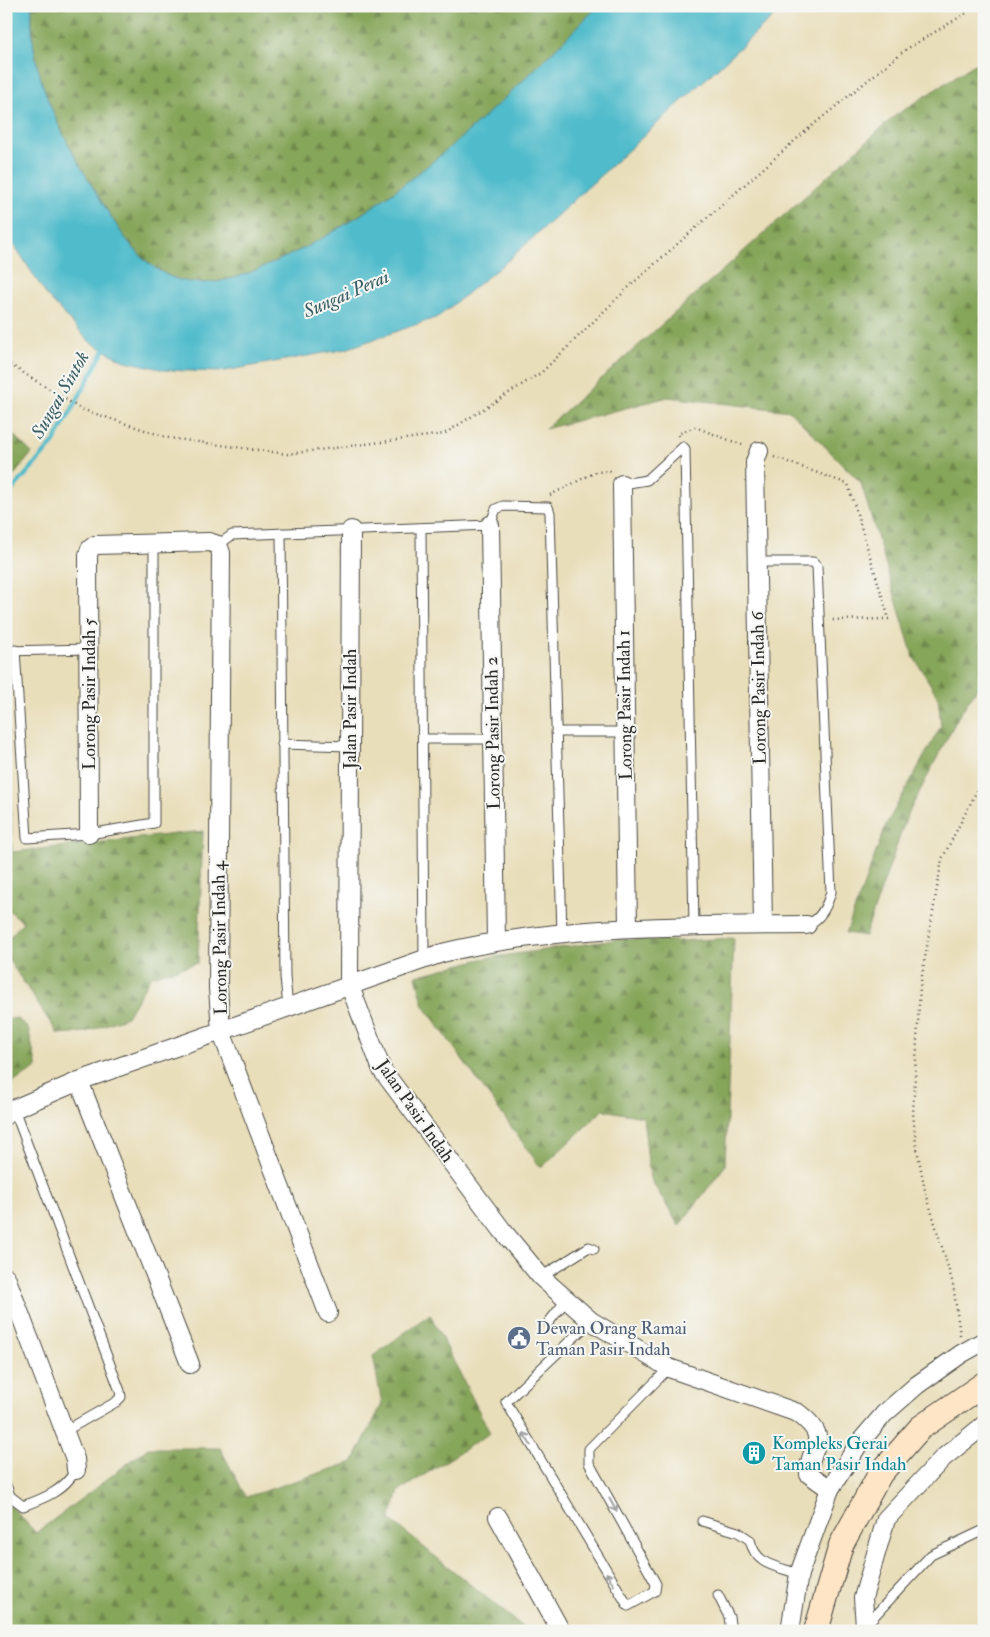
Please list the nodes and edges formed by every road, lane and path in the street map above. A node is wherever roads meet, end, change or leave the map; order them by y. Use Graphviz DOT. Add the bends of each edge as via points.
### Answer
graph roads {
  1 [pos="978,6"];
  2 [pos="6,362"];
  3 [pos="683,447"];
  4 [pos="759,451"];
  5 [pos="622,484"];
  6 [pos="545,506"];
  7 [pos="490,525"];
  8 [pos="421,528"];
  9 [pos="351,530"];
  10 [pos="281,533"];
  11 [pos="154,543"];
  12 [pos="218,545"];
  13 [pos="757,562"];
  14 [pos="818,620"];
  15 [pos="89,649"];
  16 [pos="11,651"];
  17 [pos="556,732"];
  18 [pos="625,732"];
  19 [pos="423,739"];
  20 [pos="493,739"];
  21 [pos="282,744"];
  22 [pos="350,746"];
  23 [pos="984,777"];
  24 [pos="89,834"];
  25 [pos="763,925"];
  26 [pos="807,925"];
  27 [pos="694,926"];
  28 [pos="628,927"];
  29 [pos="562,934"];
  30 [pos="496,940"];
  31 [pos="424,958"];
  32 [pos="349,984"];
  33 [pos="288,1007"];
  34 [pos="221,1032"];
  35 [pos="79,1081"];
  36 [pos="10,1112"];
  37 [pos="594,1249"];
  38 [pos="6,1277"];
  39 [pos="541,1277"];
  40 [pos="568,1299"];
  41 [pos="328,1313"];
  42 [pos="592,1321"];
  43 [pos="548,1322"];
  44 [pos="984,1341"];
  45 [pos="960,1354"];
  46 [pos="190,1364"];
  47 [pos="669,1368"];
  48 [pos="984,1384"];
  49 [pos="984,1425"];
  50 [pos="65,1431"];
  51 [pos="76,1470"];
  52 [pos="6,1486"];
  53 [pos="830,1489"];
  54 [pos="498,1517"];
  55 [pos="702,1521"];
  56 [pos="984,1530"];
  57 [pos="799,1574"];
  58 [pos="718,1595"];
  59 [pos="863,1629"];
  60 [pos="561,1631"];
  61 [pos="731,1631"];
  62 [pos="790,1631"];
  63 [pos="816,1631"];
  1 -- 2 [label="path" via="905,50 808,129 632,284 542,372 444,434 287,454 169,438 80,408"];
  3 -- 4 [label="path" via="678,434 695,427"];
  3 -- 5 [label="lane" via="647,480"];
  3 -- 27 [label="lane"];
  4 -- 13 [label="street, Lorong Pasir Indah 6" via="755,462"];
  4 -- 14 [label="path" via="848,484 889,619"];
  5 -- 6 [label="path" via="610,471 596,472 550,495"];
  5 -- 18 [label="street, Lorong Pasir Indah 1"];
  6 -- 7 [label="lane" via="503,506 496,509"];
  6 -- 17 [label="lane" via="550,510"];
  7 -- 8 [label="lane"];
  7 -- 20 [label="street, Lorong Pasir Indah 2"];
  8 -- 9 [label="lane"];
  8 -- 19 [label="lane"];
  9 -- 10 [label="lane"];
  9 -- 22 [label="street, Jalan Pasir Indah"];
  10 -- 12 [label="lane" via="232,535"];
  10 -- 21 [label="lane"];
  11 -- 12 [label="street" via="209,542"];
  11 -- 15 [label="street, Lorong Pasir Indah 5" via="95,545 90,549"];
  11 -- 24 [label="lane" via="154,823"];
  12 -- 34 [label="street, Lorong Pasir Indah 4" via="221,553 218,988"];
  13 -- 14 [label="lane" via="813,562 817,566"];
  13 -- 25 [label="street, Lorong Pasir Indah 6"];
  14 -- 26 [label="lane" via="831,892 816,921"];
  15 -- 16 [label="lane"];
  15 -- 24 [label="street, Lorong Pasir Indah 5"];
  16 -- 24 [label="lane" via="26,836 31,839"];
  17 -- 18 [label="lane"];
  17 -- 29 [label="lane"];
  18 -- 28 [label="street, Lorong Pasir Indah 1"];
  19 -- 20 [label="lane"];
  19 -- 31 [label="lane"];
  20 -- 30 [label="street, Lorong Pasir Indah 2"];
  21 -- 22 [label="lane"];
  21 -- 33 [label="lane"];
  22 -- 32 [label="street, Jalan Pasir Indah"];
  23 -- 45 [label="path" via="942,859 920,987 914,1113 916,1144 926,1190 953,1284"];
  25 -- 26 [label="street"];
  25 -- 27 [label="street"];
  27 -- 28 [label="street"];
  28 -- 29 [label="street"];
  29 -- 30 [label="street"];
  30 -- 31 [label="street"];
  31 -- 32 [label="street"];
  32 -- 33 [label="street"];
  32 -- 39 [label="street, Jalan Pasir Indah" via="382,1070"];
  33 -- 34 [label="street"];
  34 -- 35 [label="street"];
  34 -- 41 [label="street, Lorong Pasir Indah 4"];
  35 -- 36 [label="street"];
  35 -- 46 [label="street"];
  36 -- 50 [label="lane" via="120,1391 121,1397 116,1402"];
  37 -- 39 [label="lane" via="589,1247"];
  38 -- 50 [label="street"];
  39 -- 40 [label="street, Jalan Pasir Indah"];
  40 -- 42 [label="street, Jalan Pasir Indah"];
  40 -- 43 [label="lane"];
  42 -- 47 [label="street, Jalan Pasir Indah"];
  47 -- 42 [label="lane, one-way" via="589,1449 589,1463 656,1584 655,1591 631,1606 626,1605 506,1402"];
  44 -- 45 [label="street"];
  45 -- 53 [label="street" via="884,1414 860,1442"];
  47 -- 53 [label="street, Jalan Pasir Indah" via="798,1413 810,1422 818,1443 809,1474"];
  48 -- 63 [label="main road" via="920,1428 880,1474 841,1545"];
  49 -- 59 [label="street" via="944,1458 886,1519 863,1598"];
  50 -- 51 [label="street"];
  51 -- 52 [label="lane" via="69,1482 48,1497 22,1506 10,1496"];
  53 -- 57 [label="street"];
  54 -- 60 [label="street"];
  55 -- 57 [label="lane" via="738,1532 750,1540 758,1560"];
  56 -- 59 [label="lane" via="930,1555"];
  57 -- 62 [label="street"];
  58 -- 61 [label="lane" via="729,1617"];
}
